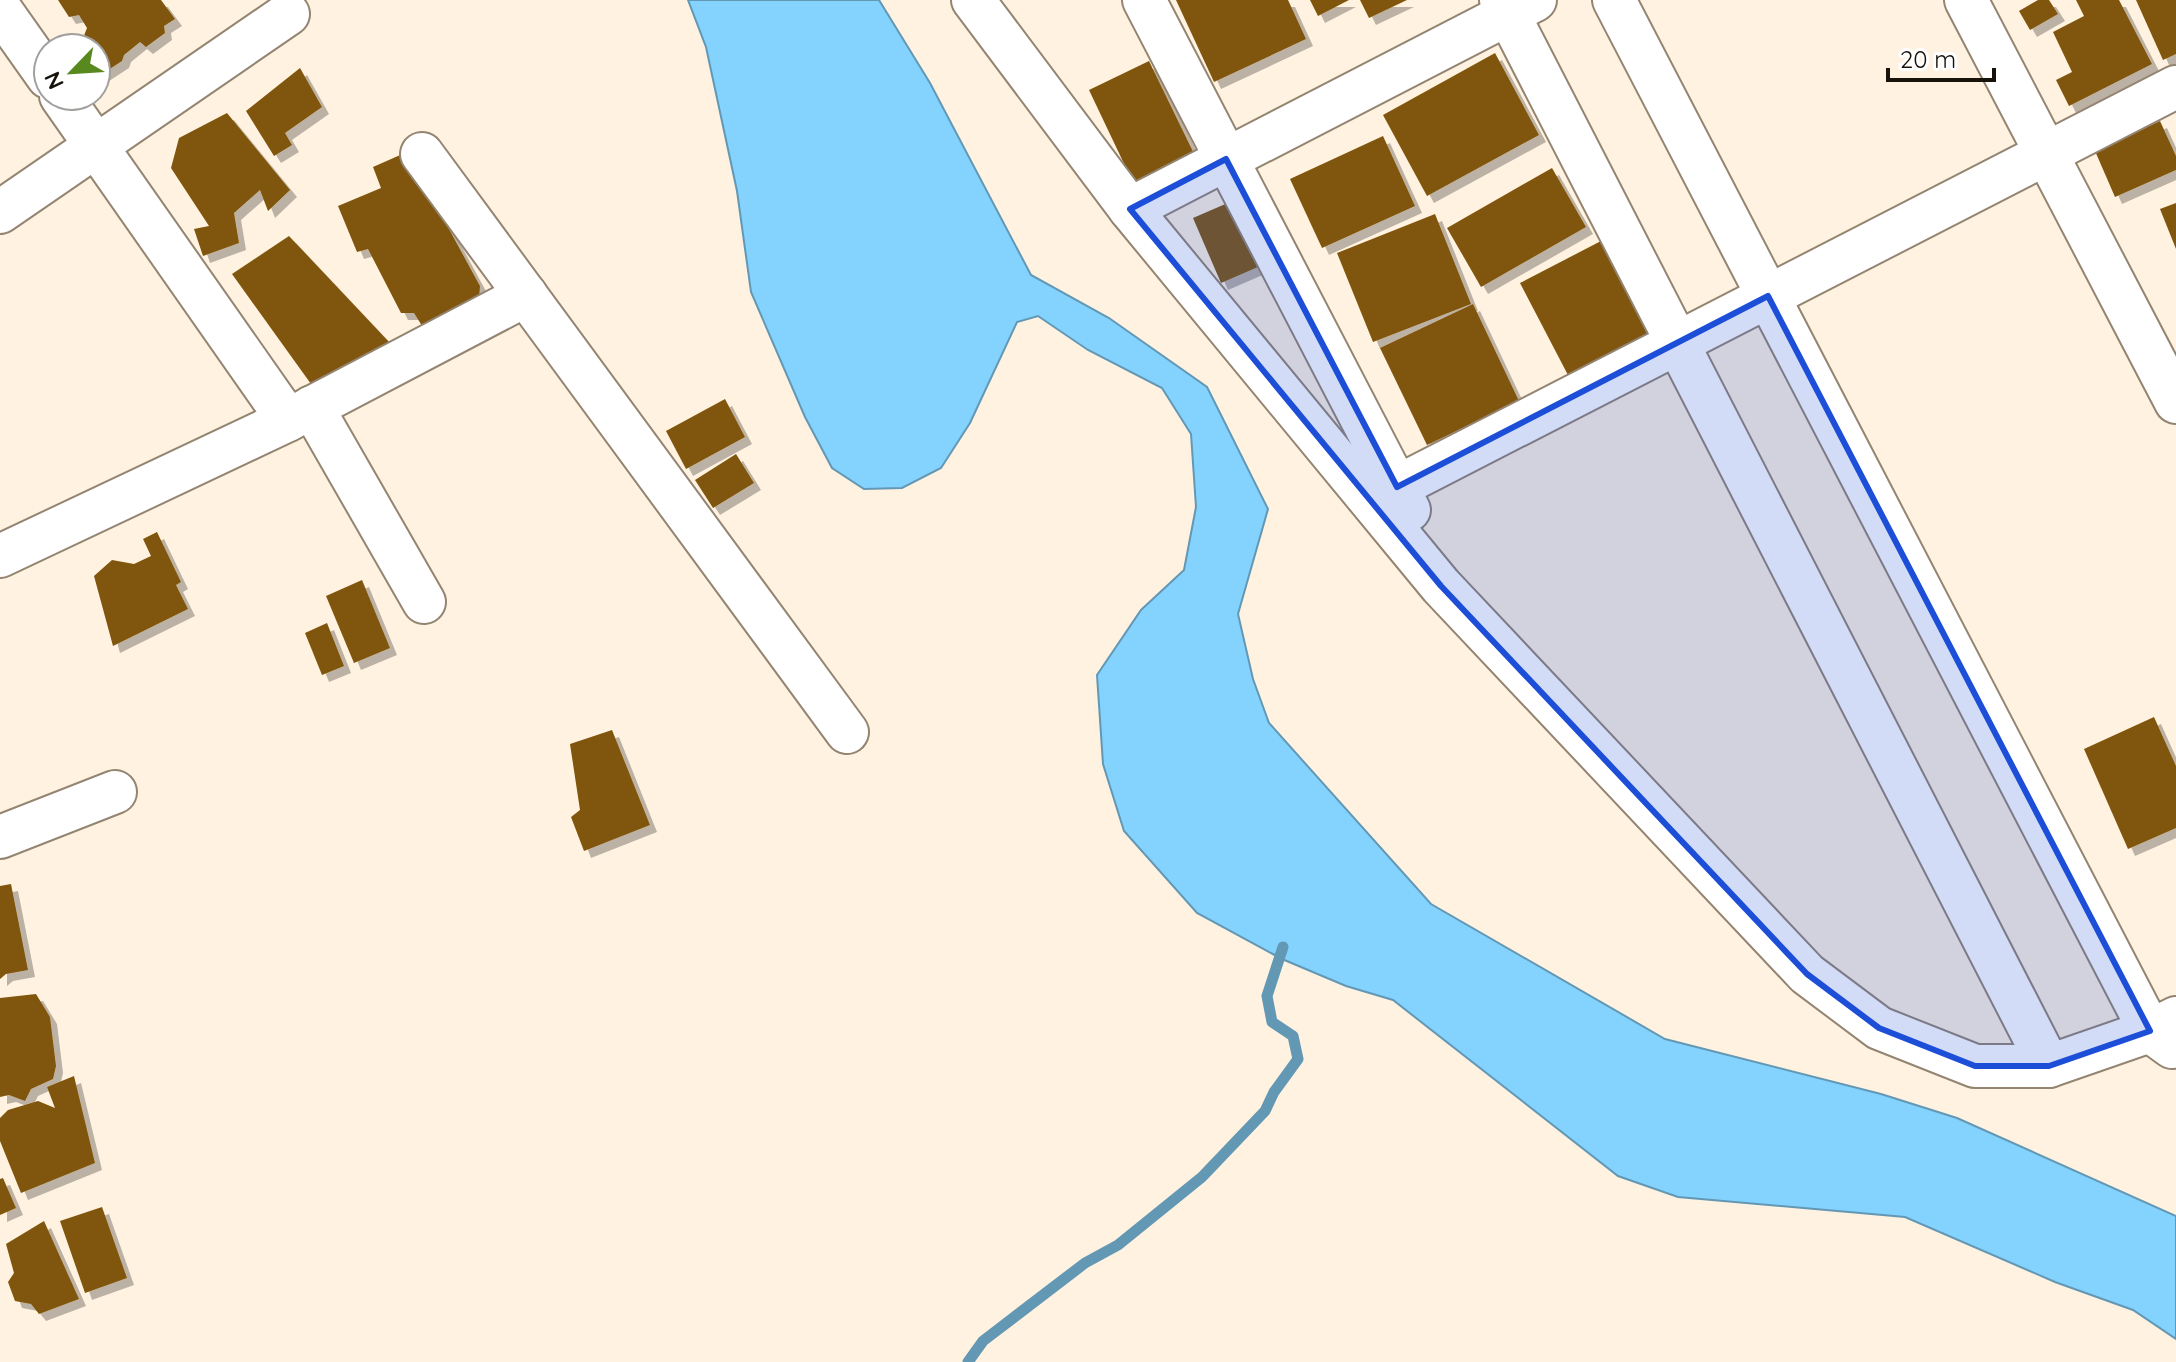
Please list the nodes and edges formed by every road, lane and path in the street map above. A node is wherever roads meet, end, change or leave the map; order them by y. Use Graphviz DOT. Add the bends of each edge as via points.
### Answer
graph roads {
  1 [pos="973,0"];
  2 [pos="1144,0"];
  3 [pos="1614,0"];
  4 [pos="1966,0"];
  5 [pos="1515,5"];
  6 [pos="0,9"];
  7 [pos="288,14"];
  8 [pos="32,54"];
  9 [pos="2176,87"];
  10 [pos="72,112"];
  11 [pos="96,146"];
  12 [pos="422,154"];
  13 [pos="2044,154"];
  14 [pos="1226,159"];
  15 [pos="1130,209"];
  16 [pos="0,212"];
  17 [pos="526,295"];
  18 [pos="1768,296"];
  19 [pos="1677,343"];
  20 [pos="2176,402"];
  21 [pos="300,413"];
  22 [pos="1397,487"];
  23 [pos="0,556"];
  24 [pos="424,602"];
  25 [pos="1458,603"];
  26 [pos="847,732"];
  27 [pos="115,792"];
  28 [pos="0,837"];
  29 [pos="2167,1033"];
  30 [pos="2049,1066"];
  1 -- 15 [label="street"];
  2 -- 14 [label="street"];
  3 -- 18 [label="street"];
  4 -- 13 [label="street"];
  5 -- 14 [label="street"];
  5 -- 19 [label="street"];
  6 -- 8 [label="street"];
  7 -- 11 [label="street"];
  9 -- 13 [label="street"];
  10 -- 11 [label="street"];
  11 -- 16 [label="street"];
  11 -- 21 [label="street"];
  12 -- 17 [label="street"];
  13 -- 18 [label="street"];
  13 -- 20 [label="street"];
  14 -- 15 [label="street"];
  14 -- 22 [label="street"];
  15 -- 25 [label="street"];
  17 -- 21 [label="street"];
  17 -- 26 [label="street"];
  18 -- 19 [label="street"];
  18 -- 29 [label="street"];
  19 -- 22 [label="street"];
  19 -- 30 [label="street"];
  21 -- 23 [label="street"];
  21 -- 24 [label="street"];
  22 -- 25 [label="street"];
  25 -- 30 [label="street" via="1807,974 1879,1028 1975,1066"];
  27 -- 28 [label="street"];
  29 -- 30 [label="street"];
}
